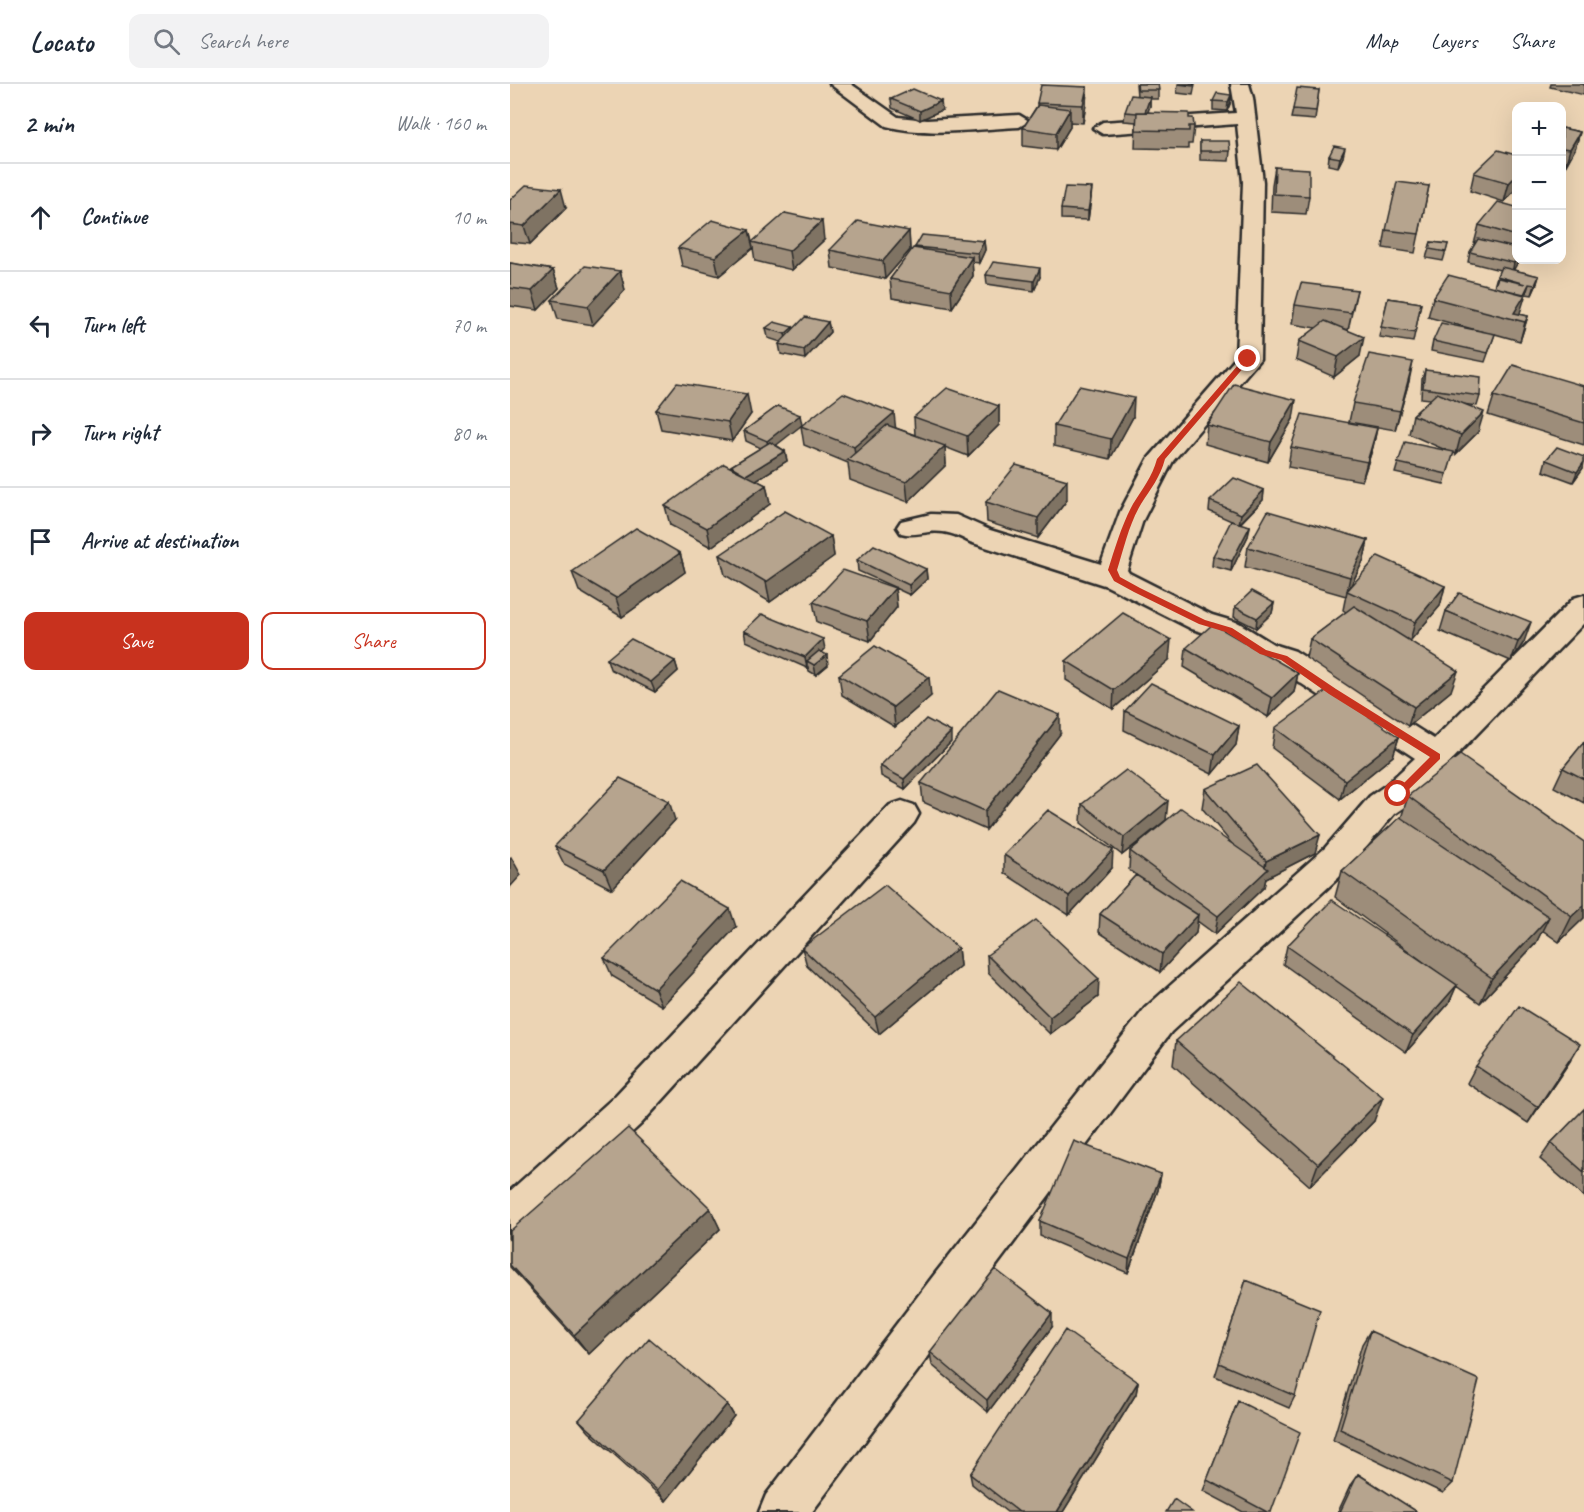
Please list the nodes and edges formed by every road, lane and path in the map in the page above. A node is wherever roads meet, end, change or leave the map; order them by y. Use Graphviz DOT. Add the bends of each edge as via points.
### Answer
graph roads {
  1 [pos="839,84"];
  2 [pos="1240,84"];
  3 [pos="1244,117"];
  4 [pos="1019,122"];
  5 [pos="1102,128"];
  6 [pos="911,527"];
  7 [pos="1117,579"];
  8 [pos="1584,605"];
  9 [pos="1437,756"];
  10 [pos="902,814"];
  11 [pos="510,1218"];
  12 [pos="783,1512"];
  1 -- 4 [label="street" via="893,122 927,126"];
  2 -- 3 [label="street"];
  3 -- 5 [label="street"];
  3 -- 7 [label="street" via="1253,182 1248,359 1161,459 1156,478 1124,533 1113,570"];
  6 -- 7 [label="street" via="956,524 980,536"];
  7 -- 9 [label="street" via="1202,622 1229,630 1263,652 1284,658"];
  8 -- 9 [label="street"];
  9 -- 12 [label="street" via="1382,805 1337,858 1158,1020"];
  10 -- 11 [label="street" via="627,1111"];
}
